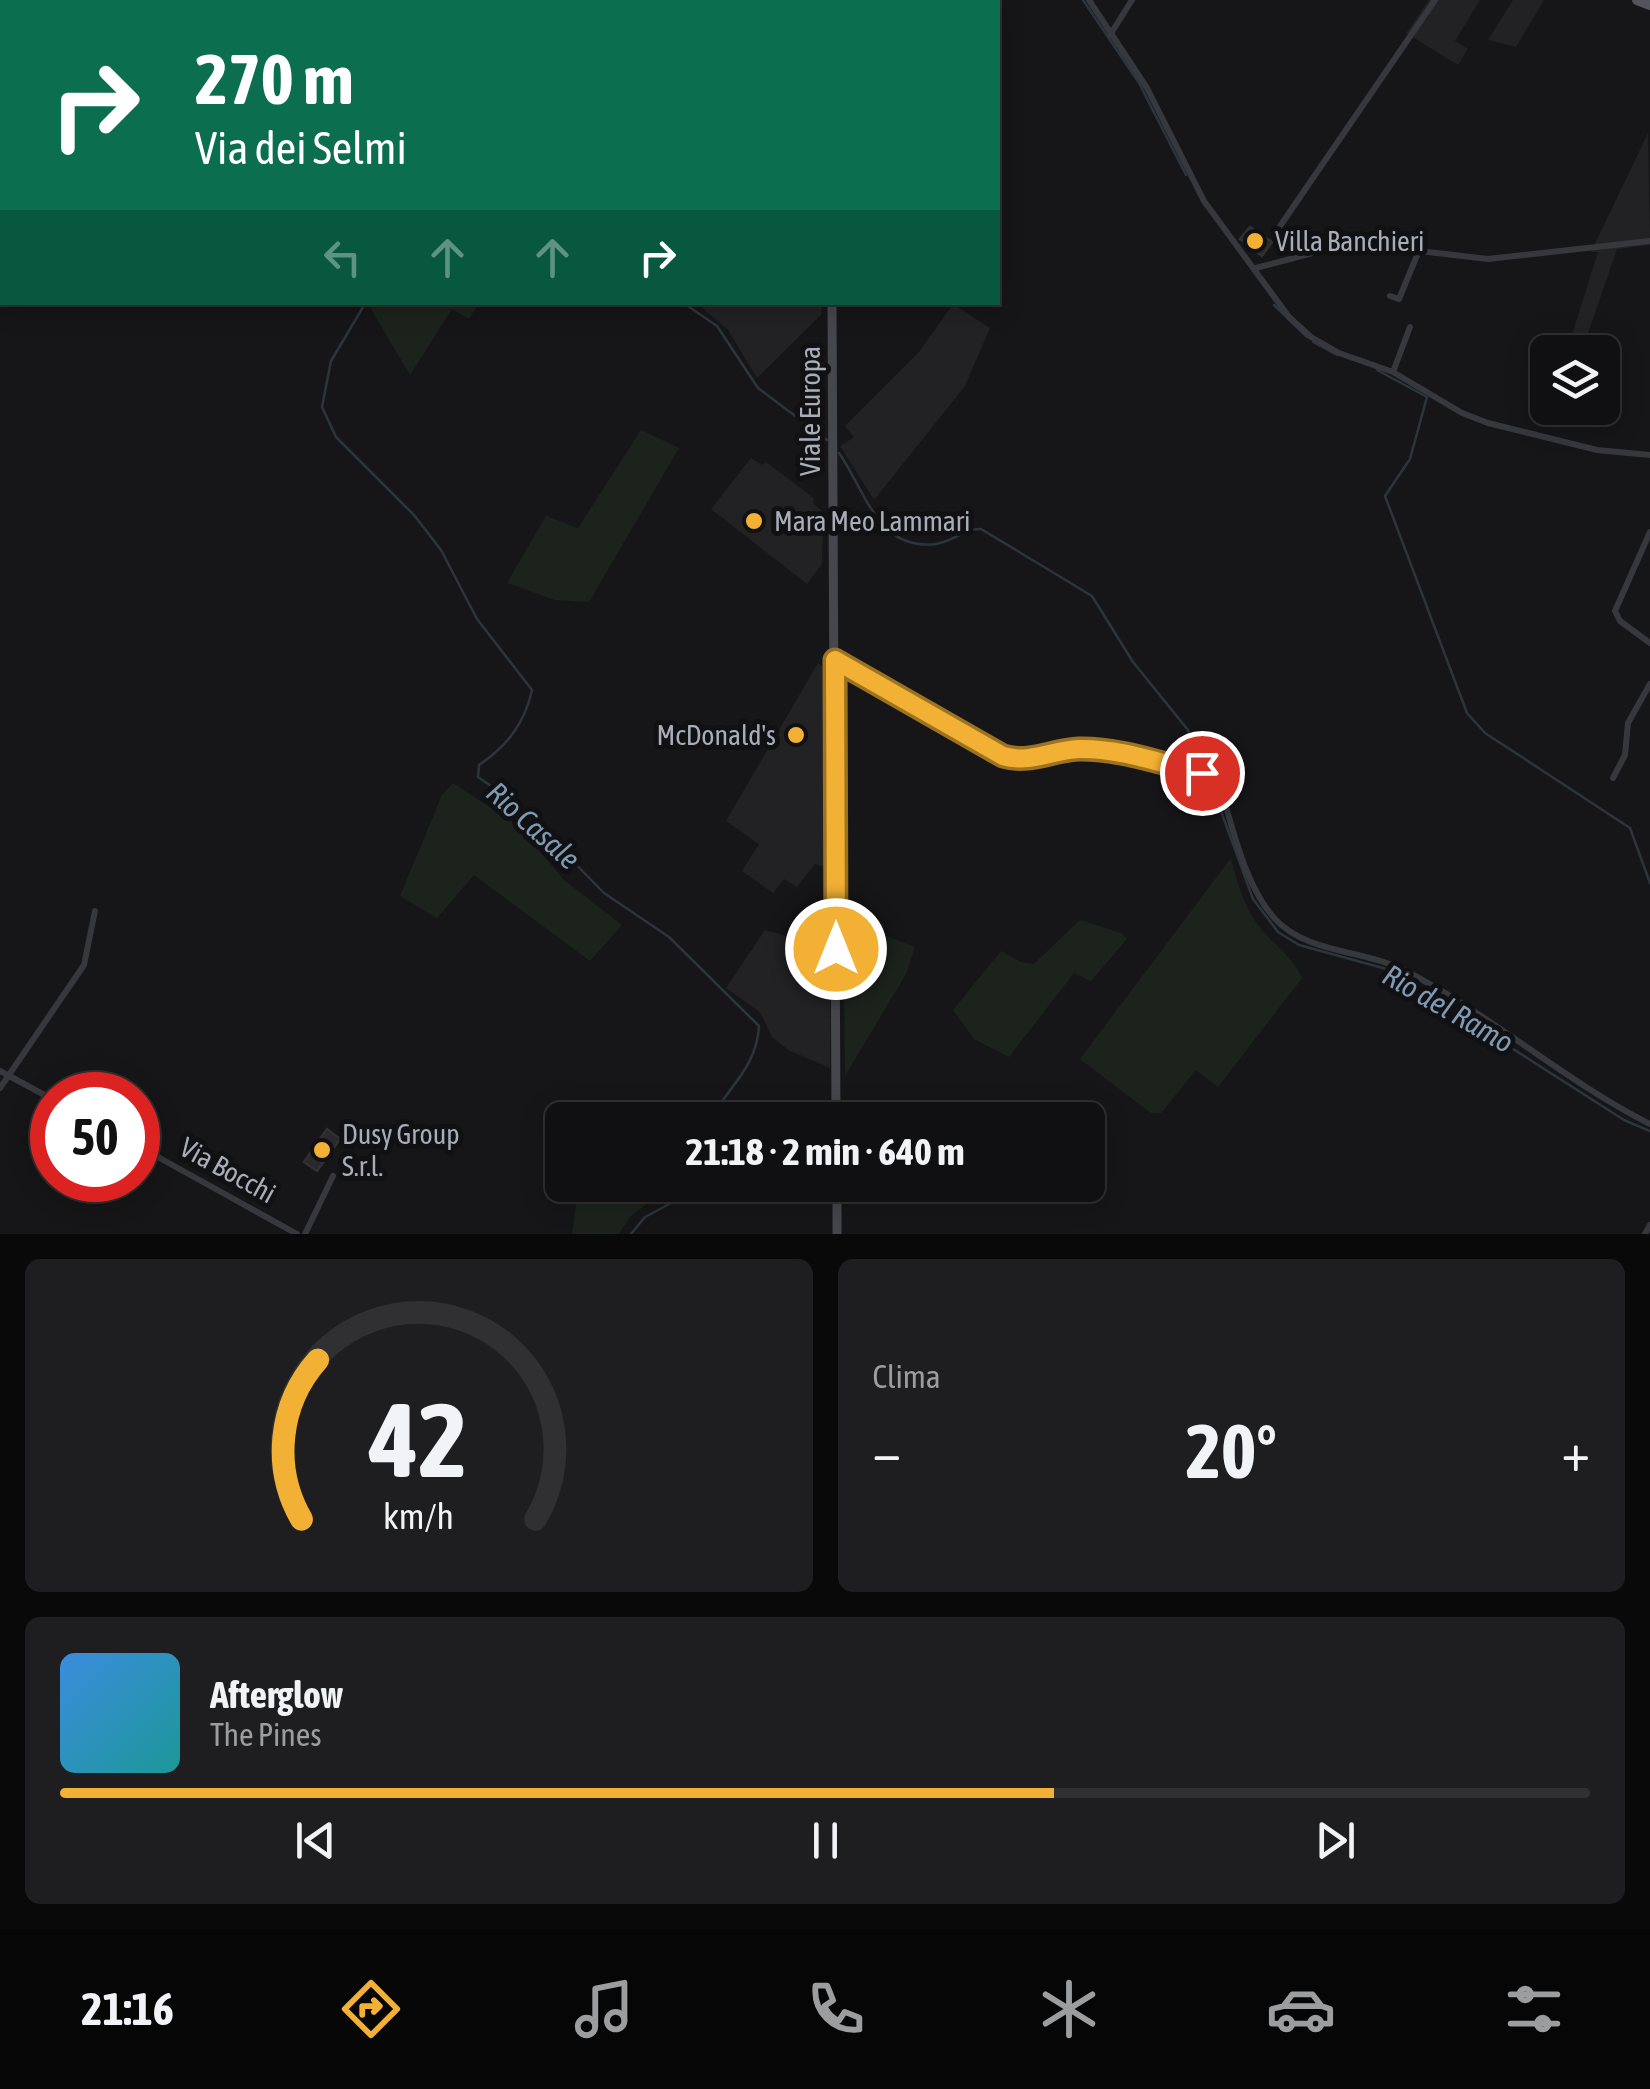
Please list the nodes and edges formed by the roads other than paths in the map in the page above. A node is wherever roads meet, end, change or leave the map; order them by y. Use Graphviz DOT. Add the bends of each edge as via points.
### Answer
graph roads {
  1 [pos="1088,0"];
  2 [pos="1132,0"];
  3 [pos="1434,0"];
  4 [pos="1637,0"];
  5 [pos="1650,5"];
  6 [pos="1110,35"];
  7 [pos="1276,232"];
  8 [pos="1650,241"];
  9 [pos="1418,253"];
  10 [pos="1256,268"];
  11 [pos="1390,296"];
  12 [pos="832,305"];
  13 [pos="1410,327"];
  14 [pos="1393,372"];
  15 [pos="1650,456"];
  16 [pos="1650,532"];
  17 [pos="1650,642"];
  18 [pos="835,660"];
  19 [pos="1650,684"];
  20 [pos="1612,778"];
  21 [pos="96,911"];
  22 [pos="3,1073"];
  23 [pos="0,1088"];
  24 [pos="30,1088"];
  25 [pos="836,1102"];
  26 [pos="1650,1124"];
  27 [pos="160,1158"];
  28 [pos="333,1176"];
  29 [pos="837,1202"];
  30 [pos="1650,1226"];
  31 [pos="297,1234"];
  32 [pos="305,1234"];
  33 [pos="837,1234"];
  34 [pos="1644,1234"];
  1 -- 6 [label="street"];
  2 -- 6 [label="street"];
  3 -- 7 [label="street"];
  4 -- 5 [label="main road"];
  6 -- 10 [label="street" via="1147,88 1204,201"];
  8 -- 9 [label="street" via="1488,259"];
  9 -- 10 [label="street" via="1368,245"];
  9 -- 11 [label="street" via="1399,300"];
  10 -- 14 [label="street" via="1311,337"];
  12 -- 18 [label="main road, Viale Europa"];
  13 -- 14 [label="street"];
  14 -- 15 [label="street" via="1488,423"];
  16 -- 17 [label="street" via="1616,611"];
  18 -- 25 [label="main road, Viale Europa"];
  18 -- 26 [label="street" via="1003,756 1102,750 1208,775 1219,784 1261,898 1283,926 1427,983"];
  19 -- 20 [label="street" via="1628,723 1626,755"];
  21 -- 22 [label="street" via="84,964"];
  22 -- 23 [label="street"];
  22 -- 24 [label="street"];
  27 -- 31 [label="street, Via Bocchi"];
  28 -- 32 [label="street"];
  29 -- 33 [label="main road"];
  30 -- 34 [label="street"];
}
